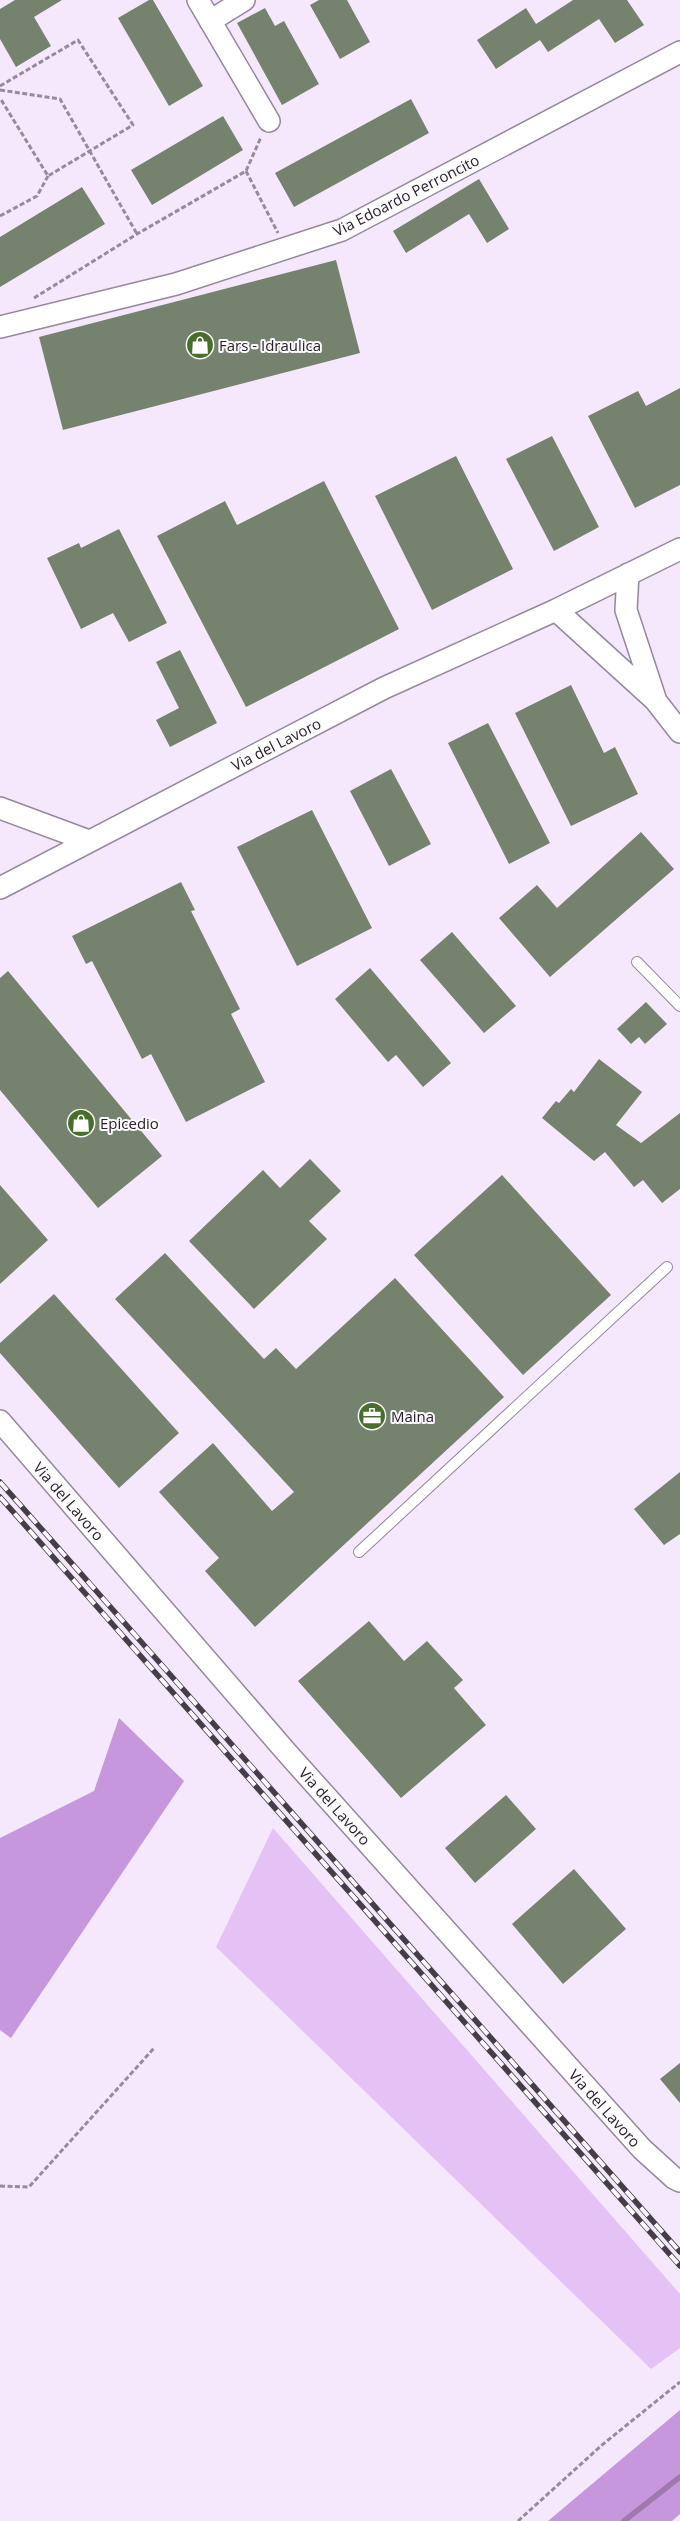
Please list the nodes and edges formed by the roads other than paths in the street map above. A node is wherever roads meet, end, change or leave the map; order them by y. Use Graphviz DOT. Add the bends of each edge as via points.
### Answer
graph roads {
  1 [pos="198,0"];
  2 [pos="244,0"];
  3 [pos="210,21"];
  4 [pos="680,52"];
  5 [pos="269,121"];
  6 [pos="0,327"];
  7 [pos="680,549"];
  8 [pos="628,574"];
  9 [pos="556,610"];
  10 [pos="656,700"];
  11 [pos="680,732"];
  12 [pos="0,808"];
  13 [pos="89,841"];
  14 [pos="0,888"];
  15 [pos="637,962"];
  16 [pos="680,1006"];
  17 [pos="668,1267"];
  18 [pos="0,1421"];
  19 [pos="359,1552"];
  20 [pos="680,2181"];
  1 -- 3 [label="street"];
  2 -- 3 [label="street"];
  3 -- 5 [label="street"];
  4 -- 6 [label="street, Via Edoardo Perroncito" via="342,230 176,284"];
  7 -- 8 [label="street, Via del Lavoro"];
  8 -- 9 [label="street, Via del Lavoro"];
  8 -- 10 [label="street" via="626,610"];
  9 -- 10 [label="street"];
  9 -- 13 [label="street, Via del Lavoro" via="384,688"];
  10 -- 11 [label="street"];
  12 -- 13 [label="street"];
  13 -- 14 [label="street, Via del Lavoro"];
  15 -- 16 [label="lane"];
  17 -- 19 [label="lane"];
  18 -- 20 [label="street, Via del Lavoro" via="321,1791 642,2149"];
}
